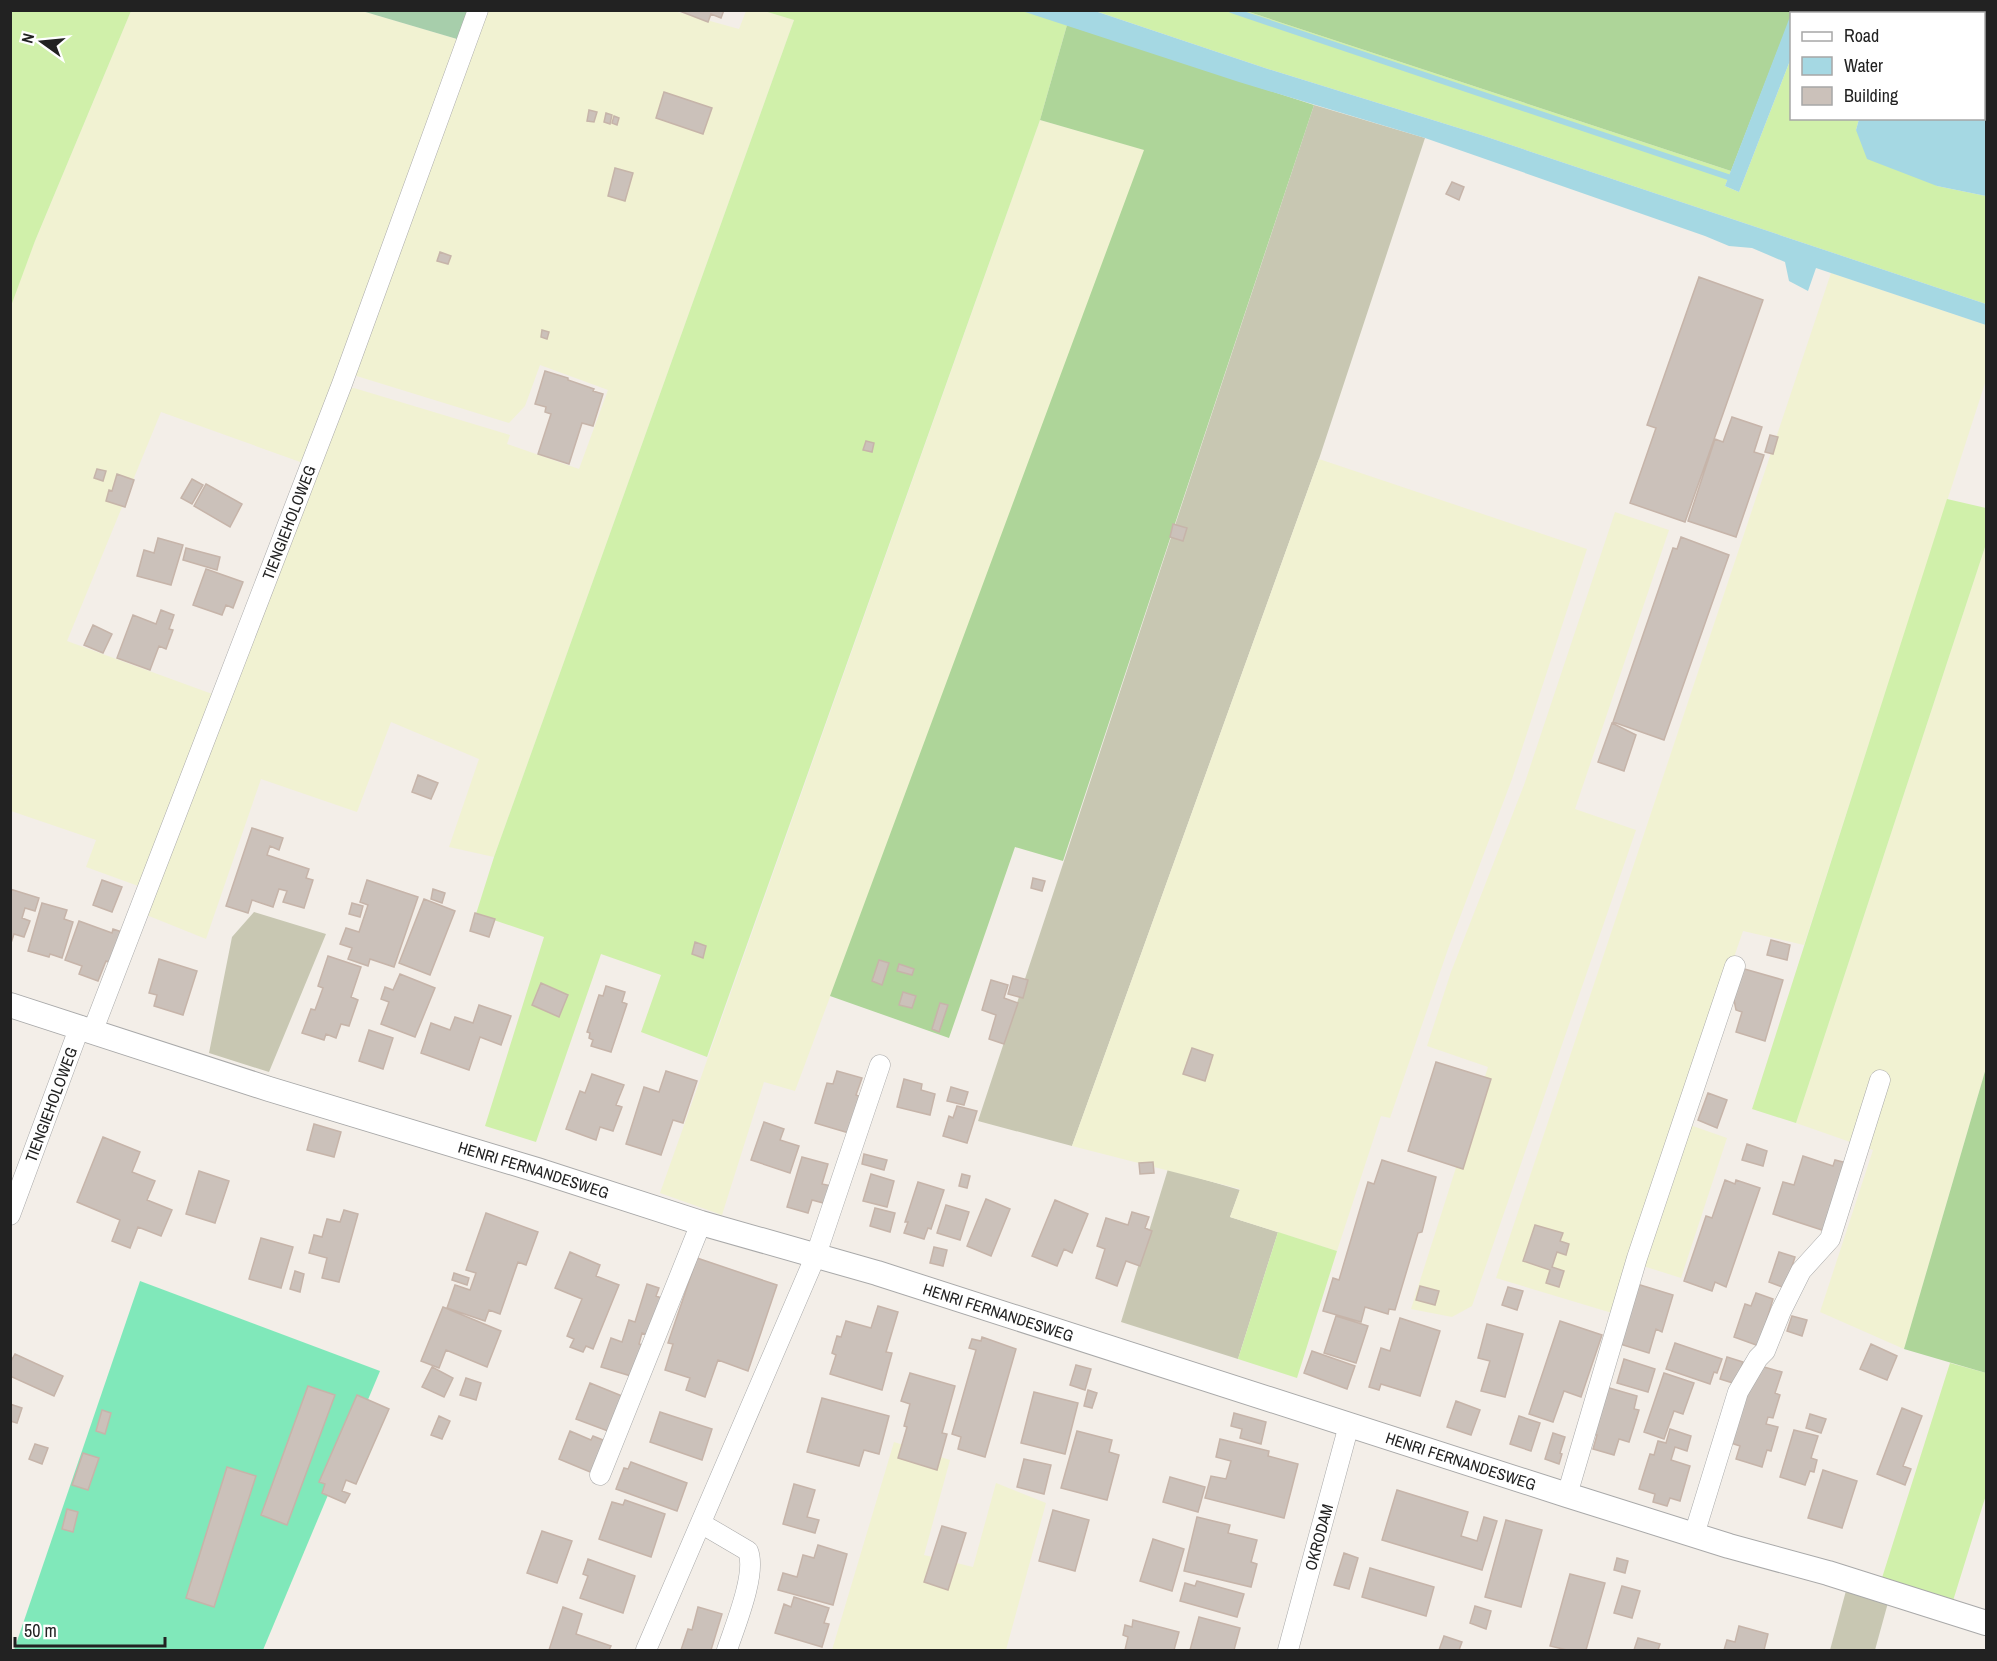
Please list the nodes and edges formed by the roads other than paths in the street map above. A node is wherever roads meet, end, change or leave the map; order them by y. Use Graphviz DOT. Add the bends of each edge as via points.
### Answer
graph roads {
  1 [pos="478,10"];
  2 [pos="1735,966"];
  3 [pos="10,1005"];
  4 [pos="86,1028"];
  5 [pos="880,1065"];
  6 [pos="1880,1080"];
  7 [pos="10,1215"];
  8 [pos="701,1223"];
  9 [pos="816,1255"];
  10 [pos="1349,1425"];
  11 [pos="600,1475"];
  12 [pos="1567,1495"];
  13 [pos="702,1524"];
  14 [pos="1695,1535"];
  15 [pos="1986,1623"];
  16 [pos="646,1650"];
  17 [pos="727,1650"];
  18 [pos="1288,1650"];
  1 -- 4 [label="street, TIENGIEHOLOWEG" via="346,374"];
  2 -- 12 [label="street" via="1637,1258"];
  3 -- 4 [label="street, HENRI FERNANDESWEG"];
  4 -- 7 [label="street, TIENGIEHOLOWEG"];
  4 -- 8 [label="street, HENRI FERNANDESWEG"];
  5 -- 9 [label="street"];
  6 -- 14 [label="street" via="1830,1239 1801,1271 1765,1352 1738,1392"];
  8 -- 9 [label="street, HENRI FERNANDESWEG"];
  8 -- 11 [label="street"];
  9 -- 10 [label="street, HENRI FERNANDESWEG"];
  9 -- 13 [label="street"];
  10 -- 12 [label="street, HENRI FERNANDESWEG"];
  10 -- 18 [label="street, OKRODAM"];
  12 -- 14 [label="street, HENRI FERNANDESWEG"];
  13 -- 16 [label="street"];
  13 -- 17 [label="street" via="748,1551 751,1559 750,1575"];
  14 -- 15 [label="street, HENRI FERNANDESWEG"];
}
